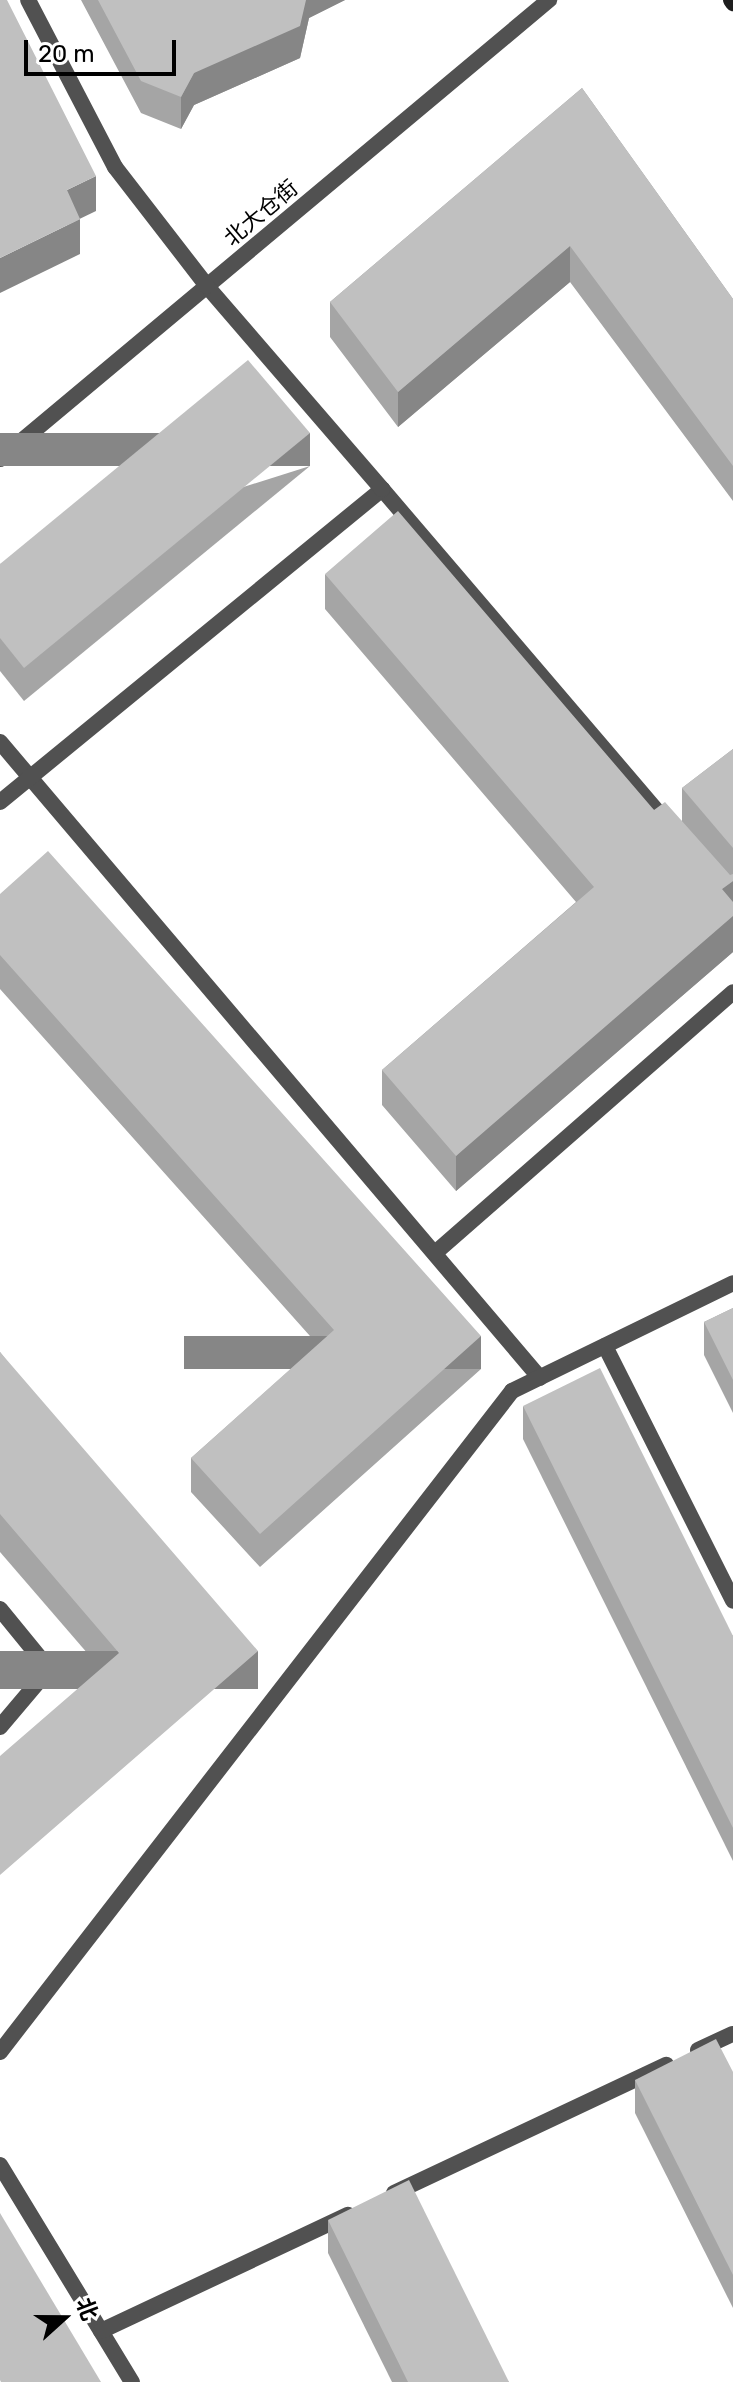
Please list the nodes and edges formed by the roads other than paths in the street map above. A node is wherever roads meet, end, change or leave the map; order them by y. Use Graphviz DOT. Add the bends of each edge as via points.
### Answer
graph roads {
  1 [pos="28,0"];
  2 [pos="549,0"];
  3 [pos="207,286"];
  4 [pos="0,459"];
  5 [pos="382,489"];
  6 [pos="0,742"];
  7 [pos="30,777"];
  8 [pos="0,802"];
  9 [pos="681,839"];
  10 [pos="733,992"];
  11 [pos="435,1253"];
  12 [pos="733,1283"];
  13 [pos="605,1346"];
  14 [pos="540,1378"];
  15 [pos="733,1601"];
  16 [pos="0,1609"];
  17 [pos="0,1727"];
  18 [pos="733,2034"];
  19 [pos="0,2052"];
  20 [pos="0,2165"];
  21 [pos="101,2331"];
  22 [pos="132,2382"];
  1 -- 3 [label="street" via="115,167"];
  2 -- 3 [label="street, 北大仓街"];
  3 -- 4 [label="street, 北大仓街"];
  3 -- 5 [label="street"];
  5 -- 7 [label="street"];
  5 -- 9 [label="street"];
  6 -- 7 [label="street"];
  7 -- 8 [label="street"];
  7 -- 11 [label="street"];
  10 -- 11 [label="street"];
  11 -- 14 [label="street"];
  12 -- 13 [label="street"];
  13 -- 14 [label="street"];
  13 -- 15 [label="street"];
  14 -- 19 [label="street" via="512,1391"];
  16 -- 17 [label="street" via="49,1669"];
  18 -- 21 [label="street"];
  20 -- 21 [label="street"];
  21 -- 22 [label="street"];
}
